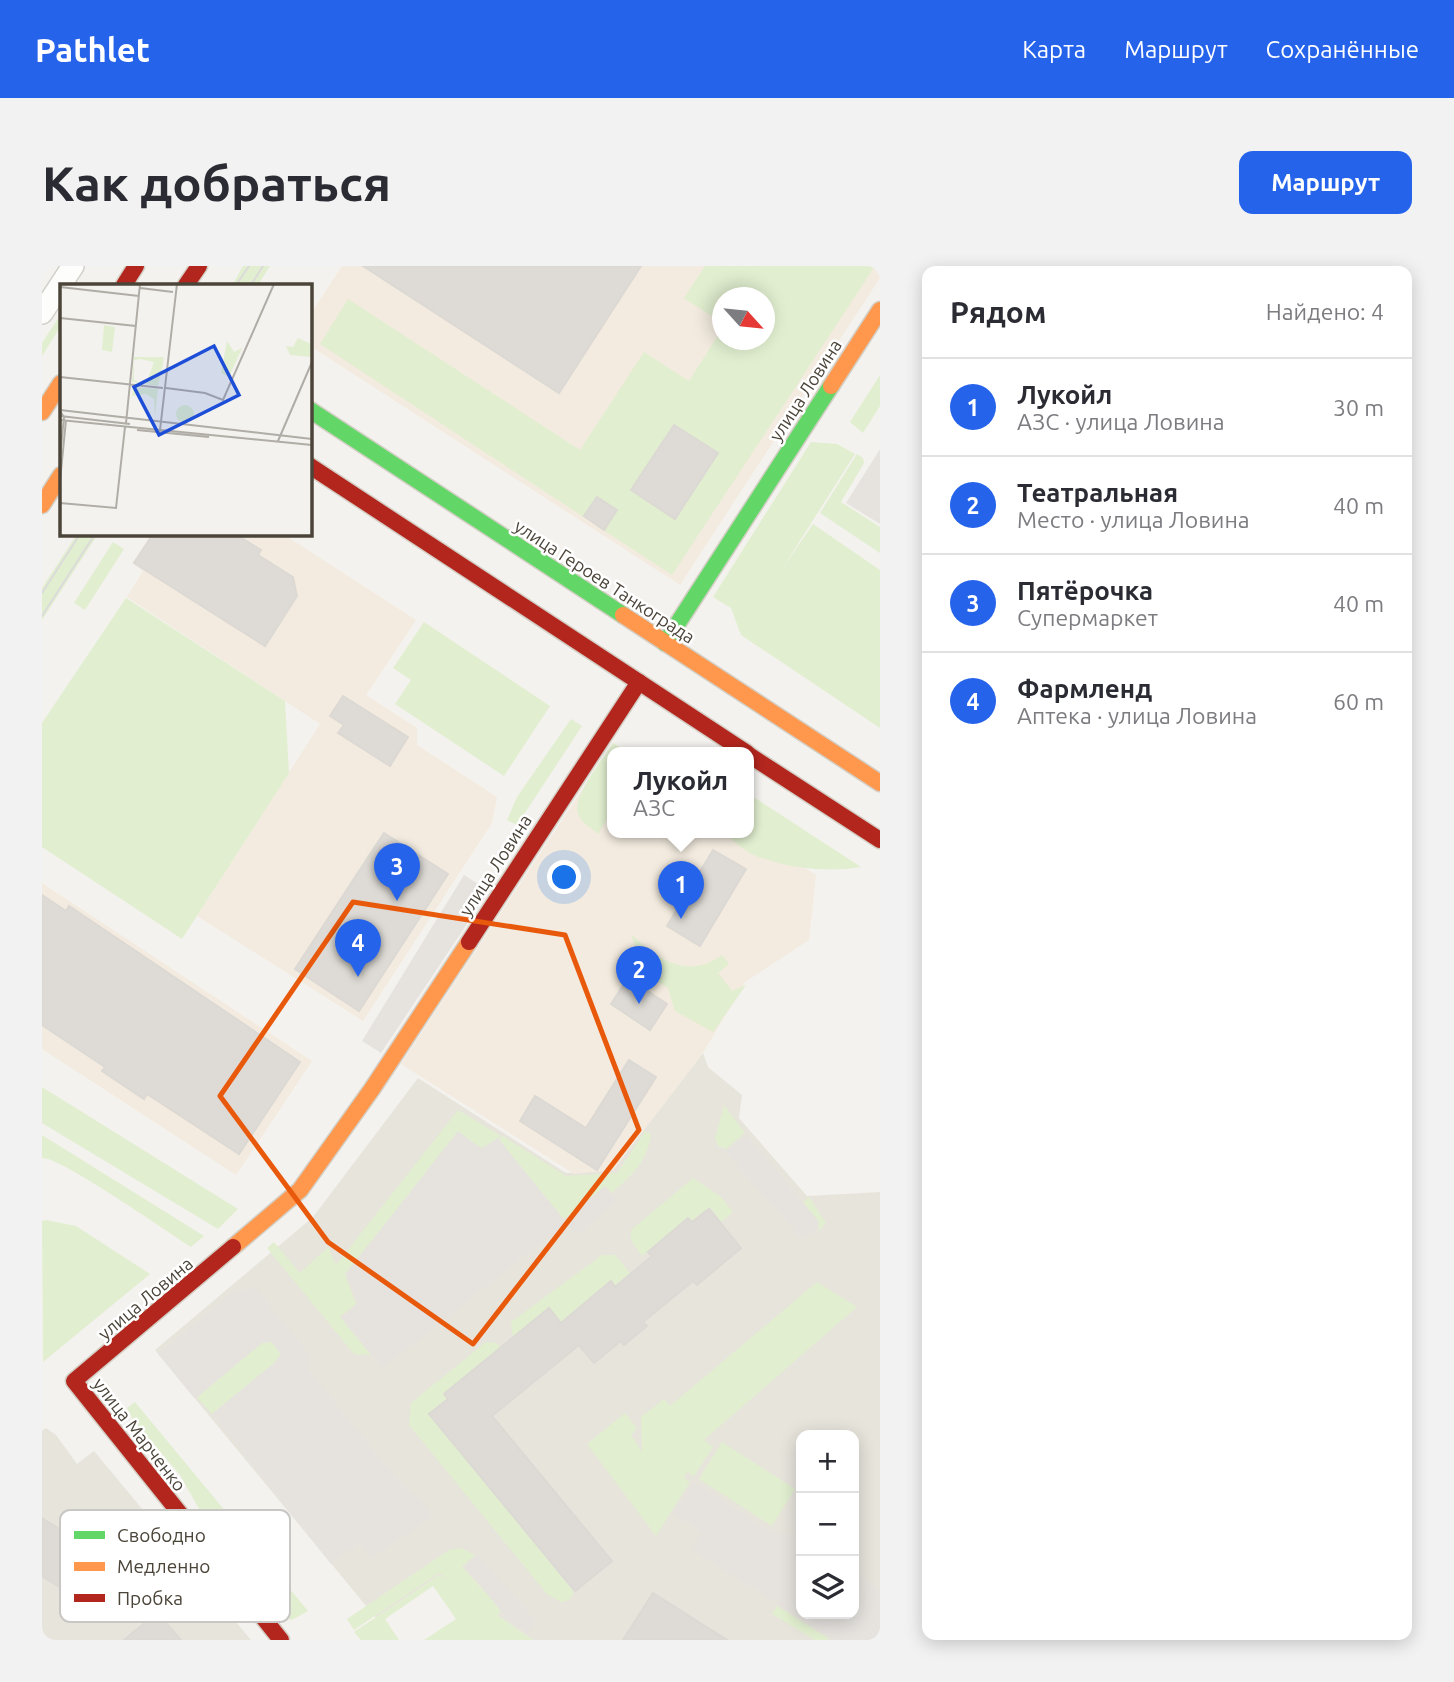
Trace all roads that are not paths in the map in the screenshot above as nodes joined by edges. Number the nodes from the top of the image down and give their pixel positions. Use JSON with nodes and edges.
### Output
{"nodes":[{"id":1,"x":73,"y":266,"type":"edge"},
{"id":2,"x":136,"y":266,"type":"edge"},
{"id":3,"x":199,"y":266,"type":"edge"},
{"id":4,"x":61,"y":284,"type":"edge"},
{"id":5,"x":125,"y":284,"type":"edge"},
{"id":6,"x":188,"y":284,"type":"edge"},
{"id":7,"x":60,"y":286,"type":"edge"},
{"id":8,"x":880,"y":310,"type":"edge"},
{"id":9,"x":42,"y":313,"type":"edge"},
{"id":10,"x":60,"y":385,"type":"edge"},
{"id":11,"x":312,"y":411,"type":"edge"},
{"id":12,"x":42,"y":412,"type":"edge"},
{"id":13,"x":312,"y":467,"type":"edge"},
{"id":14,"x":60,"y":477,"type":"edge"},
{"id":15,"x":42,"y":505,"type":"edge"},
{"id":16,"x":662,"y":648,"type":"junction"},
{"id":17,"x":642,"y":677,"type":"junction"},
{"id":18,"x":738,"y":747,"type":"edge"},
{"id":19,"x":754,"y":758,"type":"edge"},
{"id":20,"x":880,"y":783,"type":"edge"},
{"id":21,"x":880,"y":840,"type":"edge"},
{"id":22,"x":74,"y":1381,"type":"joint"},
{"id":23,"x":177,"y":1510,"type":"edge"},
{"id":24,"x":267,"y":1622,"type":"edge"},
{"id":25,"x":281,"y":1640,"type":"edge"}],
"edges":[{"from":1,"to":4,"type":"street"},
{"from":2,"to":5,"type":"street"},
{"from":3,"to":6,"type":"street"},
{"from":7,"to":9,"type":"street"},
{"from":8,"to":16,"type":"street","name":"улица Ловина"},
{"from":10,"to":12,"type":"street"},
{"from":11,"to":16,"type":"street","name":"улица Героев Танкограда"},
{"from":13,"to":17,"type":"street"},
{"from":14,"to":15,"type":"street"},
{"from":16,"to":20,"type":"street","name":"улица Героев Танкограда"},
{"from":17,"to":18,"type":"street"},
{"from":17,"to":22,"type":"street","name":"улица Ловина"},
{"from":19,"to":21,"type":"street"},
{"from":22,"to":23,"type":"street","name":"улица Марченко"},
{"from":24,"to":25,"type":"street","name":"улица Марченко"}]}
